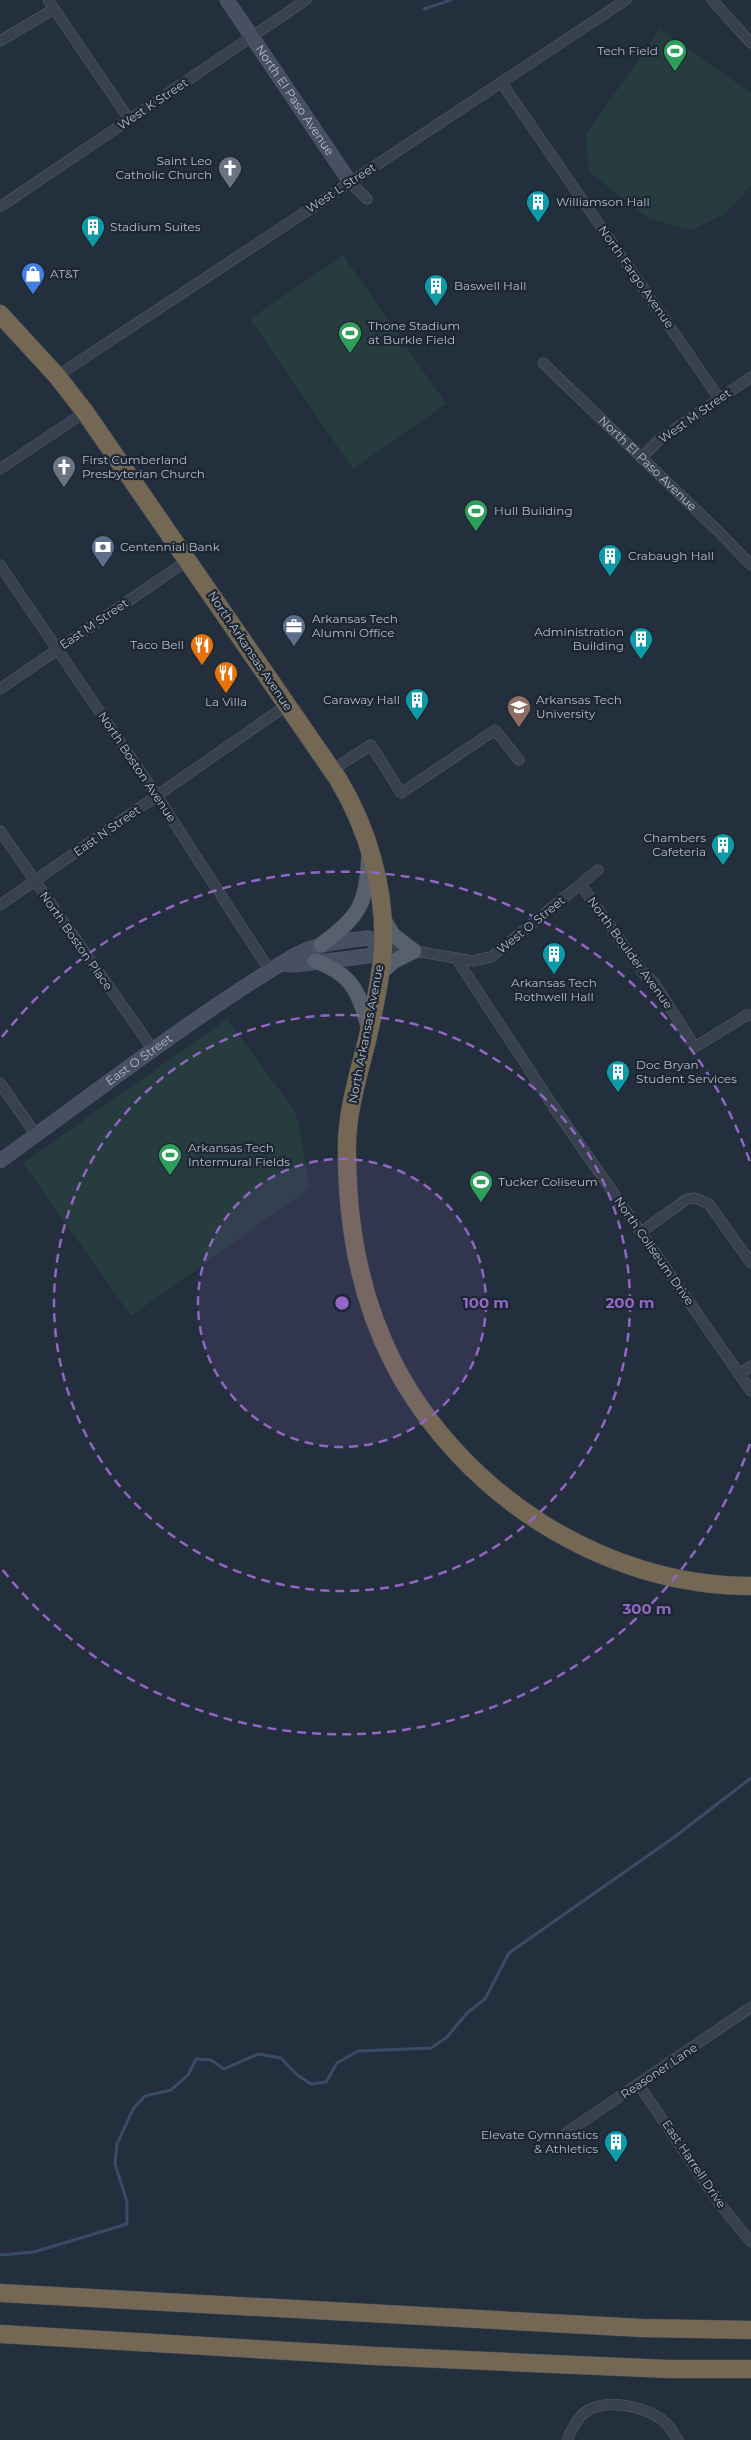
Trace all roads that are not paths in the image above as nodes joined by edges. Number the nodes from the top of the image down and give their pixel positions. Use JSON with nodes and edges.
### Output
{"nodes":[{"id":1,"x":48,"y":0,"type":"edge"},
{"id":2,"x":227,"y":0,"type":"edge"},
{"id":3,"x":306,"y":0,"type":"edge"},
{"id":4,"x":626,"y":0,"type":"edge"},
{"id":5,"x":712,"y":0,"type":"edge"},
{"id":6,"x":54,"y":9,"type":"junction"},
{"id":7,"x":252,"y":37,"type":"junction"},
{"id":8,"x":0,"y":41,"type":"edge"},
{"id":9,"x":751,"y":44,"type":"edge"},
{"id":10,"x":501,"y":82,"type":"junction"},
{"id":11,"x":130,"y":120,"type":"junction"},
{"id":12,"x":350,"y":182,"type":"junction"},
{"id":13,"x":367,"y":199,"type":"dead end"},
{"id":14,"x":0,"y":207,"type":"edge"},
{"id":15,"x":0,"y":314,"type":"edge"},
{"id":16,"x":543,"y":363,"type":"dead end"},
{"id":17,"x":57,"y":376,"type":"junction"},
{"id":18,"x":751,"y":377,"type":"edge"},
{"id":19,"x":719,"y":398,"type":"junction"},
{"id":20,"x":85,"y":412,"type":"junction"},
{"id":21,"x":641,"y":458,"type":"junction"},
{"id":22,"x":0,"y":470,"type":"edge"},
{"id":23,"x":188,"y":560,"type":"junction"},
{"id":24,"x":0,"y":565,"type":"edge"},
{"id":25,"x":751,"y":565,"type":"edge"},
{"id":26,"x":57,"y":649,"type":"junction"},
{"id":27,"x":0,"y":689,"type":"edge"},
{"id":28,"x":287,"y":705,"type":"junction"},
{"id":29,"x":519,"y":760,"type":"dead end"},
{"id":30,"x":332,"y":770,"type":"junction"},
{"id":31,"x":157,"y":796,"type":"junction"},
{"id":32,"x":0,"y":831,"type":"edge"},
{"id":33,"x":369,"y":848,"type":"junction"},
{"id":34,"x":598,"y":870,"type":"dead end"},
{"id":35,"x":34,"y":881,"type":"junction"},
{"id":36,"x":581,"y":885,"type":"junction"},
{"id":37,"x":0,"y":904,"type":"edge"},
{"id":38,"x":381,"y":916,"type":"junction"},
{"id":39,"x":321,"y":945,"type":"junction"},
{"id":40,"x":383,"y":948,"type":"junction"},
{"id":41,"x":414,"y":951,"type":"junction"},
{"id":42,"x":456,"y":958,"type":"junction"},
{"id":43,"x":315,"y":961,"type":"junction"},
{"id":44,"x":284,"y":964,"type":"junction"},
{"id":45,"x":270,"y":971,"type":"junction"},
{"id":46,"x":379,"y":974,"type":"junction"},
{"id":47,"x":751,"y":1016,"type":"edge"},
{"id":48,"x":369,"y":1031,"type":"junction"},
{"id":49,"x":154,"y":1051,"type":"junction"},
{"id":50,"x":0,"y":1082,"type":"edge"},
{"id":51,"x":36,"y":1135,"type":"junction"},
{"id":52,"x":0,"y":1160,"type":"edge"},
{"id":53,"x":642,"y":1232,"type":"junction"},
{"id":54,"x":751,"y":1263,"type":"edge"},
{"id":55,"x":751,"y":1366,"type":"edge"},
{"id":56,"x":740,"y":1374,"type":"junction"},
{"id":57,"x":751,"y":1391,"type":"edge"},
{"id":58,"x":751,"y":1586,"type":"edge"},
{"id":59,"x":751,"y":2007,"type":"edge"},
{"id":60,"x":640,"y":2084,"type":"junction"},
{"id":61,"x":566,"y":2133,"type":"dead end"},
{"id":62,"x":751,"y":2242,"type":"edge"},
{"id":63,"x":0,"y":2293,"type":"edge"},
{"id":64,"x":751,"y":2330,"type":"edge"},
{"id":65,"x":0,"y":2334,"type":"edge"},
{"id":66,"x":751,"y":2369,"type":"edge"},
{"id":67,"x":567,"y":2440,"type":"edge"},
{"id":68,"x":678,"y":2440,"type":"edge"}],
"edges":[{"from":1,"to":6,"type":"street"},
{"from":2,"to":7,"type":"street","name":"North El Paso Avenue"},
{"from":3,"to":7,"type":"street","name":"West K Street"},
{"from":4,"to":10,"type":"street","name":"West L Street"},
{"from":5,"to":9,"type":"street"},
{"from":6,"to":8,"type":"street"},
{"from":6,"to":11,"type":"street"},
{"from":7,"to":11,"type":"street","name":"West K Street"},
{"from":7,"to":12,"type":"street","name":"North El Paso Avenue"},
{"from":10,"to":12,"type":"street","name":"West L Street"},
{"from":10,"to":19,"type":"street","name":"North Fargo Avenue"},
{"from":11,"to":14,"type":"street","name":"West K Street"},
{"from":12,"to":13,"type":"street","name":"North El Paso Avenue"},
{"from":12,"to":17,"type":"street","name":"West L Street"},
{"from":15,"to":17,"type":"highway","name":"North Arkansas Avenue"},
{"from":16,"to":21,"type":"street","name":"North El Paso Avenue"},
{"from":17,"to":20,"type":"highway","name":"North Arkansas Avenue"},
{"from":18,"to":19,"type":"street","name":"West M Street"},
{"from":19,"to":21,"type":"street","name":"West M Street"},
{"from":20,"to":22,"type":"street"},
{"from":20,"to":23,"type":"highway","name":"North Arkansas Avenue"},
{"from":21,"to":25,"type":"street","name":"North El Paso Avenue"},
{"from":23,"to":26,"type":"street","name":"East M Street"},
{"from":23,"to":28,"type":"highway","name":"North Arkansas Avenue"},
{"from":24,"to":26,"type":"street","name":"North Boston Avenue"},
{"from":26,"to":27,"type":"street","name":"East M Street"},
{"from":26,"to":31,"type":"street","name":"North Boston Avenue"},
{"from":28,"to":30,"type":"highway","name":"North Arkansas Avenue"},
{"from":28,"to":31,"type":"street","name":"East N Street"},
{"from":29,"to":30,"type":"street"},
{"from":30,"to":33,"type":"highway","name":"North Arkansas Avenue"},
{"from":31,"to":35,"type":"street","name":"East N Street"},
{"from":31,"to":45,"type":"street","name":"North Boston Avenue"},
{"from":32,"to":35,"type":"street","name":"North Boston Place"},
{"from":33,"to":38,"type":"highway","name":"North Arkansas Avenue"},
{"from":33,"to":39,"type":"main road"},
{"from":34,"to":36,"type":"street","name":"West O Street"},
{"from":35,"to":37,"type":"street","name":"East N Street"},
{"from":35,"to":49,"type":"street","name":"North Boston Place"},
{"from":36,"to":42,"type":"street","name":"West O Street"},
{"from":36,"to":47,"type":"street","name":"North Boulder Avenue"},
{"from":38,"to":40,"type":"highway","name":"North Arkansas Avenue"},
{"from":38,"to":41,"type":"main road"},
{"from":39,"to":40,"type":"street","name":"East O Street"},
{"from":39,"to":44,"type":"street","name":"East O Street"},
{"from":40,"to":41,"type":"street","name":"West O Street"},
{"from":40,"to":43,"type":"street","name":"East O Street"},
{"from":40,"to":46,"type":"highway","name":"North Arkansas Avenue"},
{"from":41,"to":42,"type":"street","name":"West O Street"},
{"from":41,"to":46,"type":"main road"},
{"from":42,"to":53,"type":"street","name":"North Coliseum Drive"},
{"from":43,"to":44,"type":"street","name":"East O Street"},
{"from":43,"to":48,"type":"main road"},
{"from":44,"to":45,"type":"street","name":"East O Street"},
{"from":45,"to":49,"type":"street","name":"East O Street"},
{"from":46,"to":48,"type":"highway","name":"North Arkansas Avenue"},
{"from":48,"to":58,"type":"highway","name":"North Arkansas Avenue"},
{"from":49,"to":51,"type":"street","name":"East O Street"},
{"from":50,"to":51,"type":"street"},
{"from":51,"to":52,"type":"street","name":"East O Street"},
{"from":53,"to":54,"type":"street"},
{"from":53,"to":56,"type":"street","name":"North Coliseum Drive"},
{"from":55,"to":56,"type":"street"},
{"from":56,"to":57,"type":"street","name":"North Coliseum Drive"},
{"from":59,"to":60,"type":"street","name":"Reasoner Lane"},
{"from":60,"to":61,"type":"street","name":"Reasoner Lane"},
{"from":60,"to":62,"type":"street","name":"East Harrell Drive"},
{"from":63,"to":64,"type":"highway"},
{"from":65,"to":66,"type":"highway"},
{"from":67,"to":68,"type":"street"}]}
